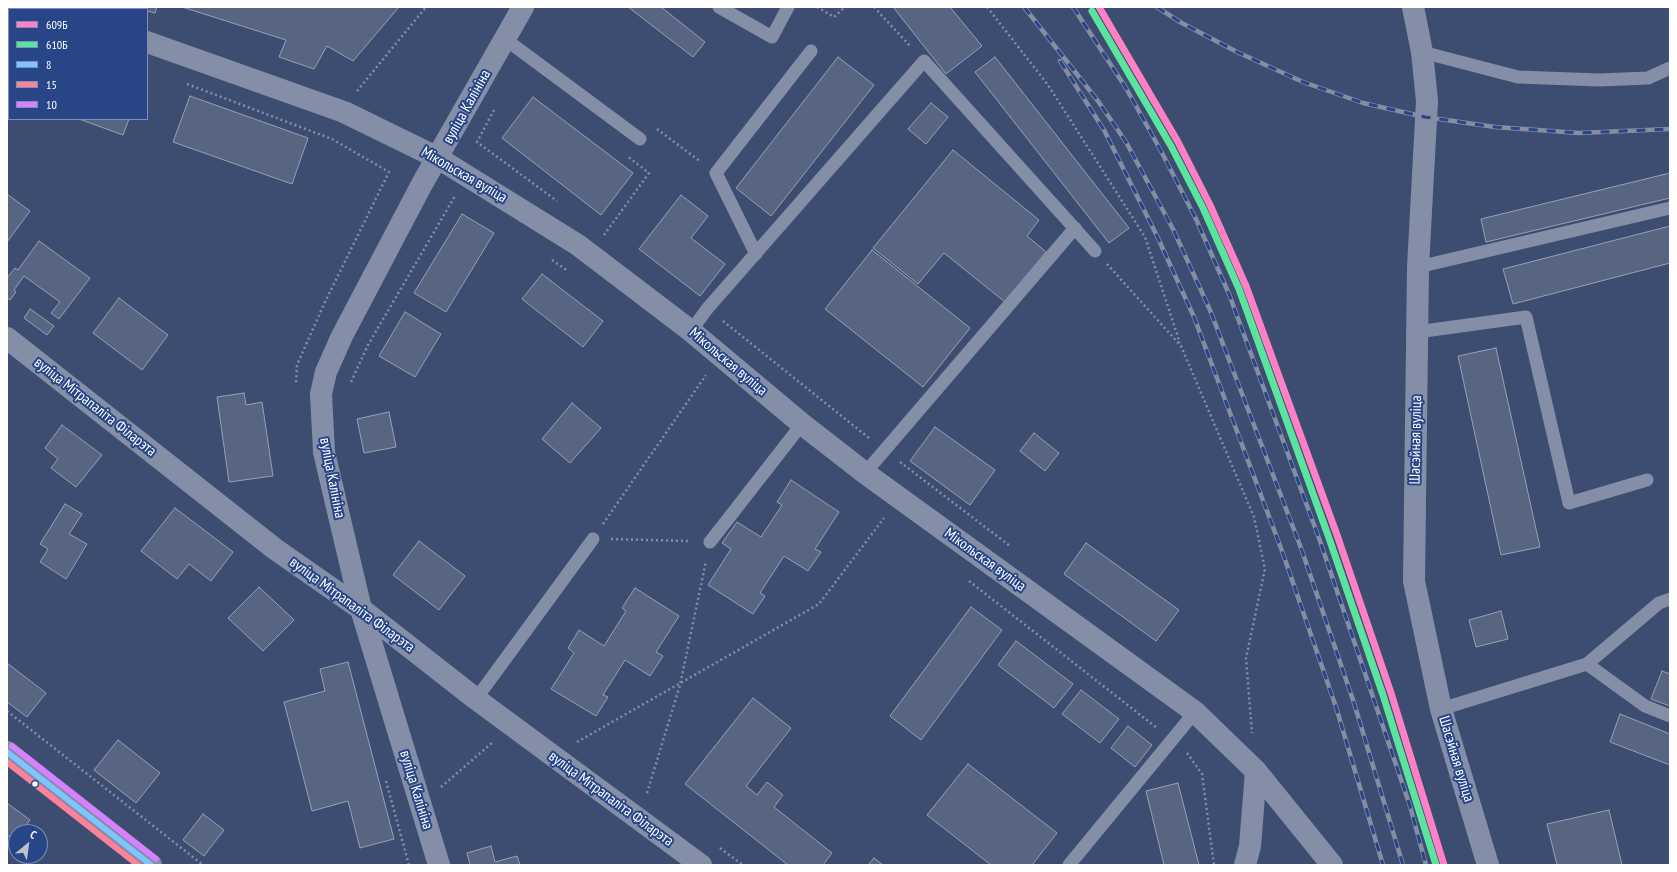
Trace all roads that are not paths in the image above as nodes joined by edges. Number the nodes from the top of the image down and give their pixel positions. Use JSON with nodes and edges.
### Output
{"nodes":[{"id":1,"x":523,"y":7,"type":"edge"},
{"id":2,"x":719,"y":7,"type":"edge"},
{"id":3,"x":788,"y":7,"type":"edge"},
{"id":4,"x":1413,"y":7,"type":"edge"},
{"id":5,"x":505,"y":39,"type":"junction"},
{"id":6,"x":148,"y":42,"type":"edge"},
{"id":7,"x":811,"y":51,"type":"dead end"},
{"id":8,"x":1422,"y":52,"type":"junction"},
{"id":9,"x":1670,"y":68,"type":"edge"},
{"id":10,"x":640,"y":139,"type":"dead end"},
{"id":11,"x":438,"y":158,"type":"junction"},
{"id":12,"x":1670,"y":208,"type":"edge"},
{"id":13,"x":1075,"y":228,"type":"junction"},
{"id":14,"x":1095,"y":251,"type":"road end"},
{"id":15,"x":756,"y":254,"type":"junction"},
{"id":16,"x":1418,"y":267,"type":"junction"},
{"id":17,"x":691,"y":331,"type":"junction"},
{"id":18,"x":1417,"y":332,"type":"junction"},
{"id":19,"x":7,"y":338,"type":"edge"},
{"id":20,"x":802,"y":424,"type":"junction"},
{"id":21,"x":865,"y":473,"type":"junction"},
{"id":22,"x":1647,"y":480,"type":"dead end"},
{"id":23,"x":593,"y":539,"type":"road end"},
{"id":24,"x":710,"y":542,"type":"road end"},
{"id":25,"x":1670,"y":599,"type":"edge"},
{"id":26,"x":361,"y":609,"type":"junction"},
{"id":27,"x":1587,"y":664,"type":"junction"},
{"id":28,"x":476,"y":699,"type":"junction"},
{"id":29,"x":1440,"y":709,"type":"junction"},
{"id":30,"x":1195,"y":712,"type":"junction"},
{"id":31,"x":1670,"y":716,"type":"edge"},
{"id":32,"x":7,"y":752,"type":"edge"},
{"id":33,"x":1256,"y":771,"type":"junction"},
{"id":34,"x":151,"y":865,"type":"edge"},
{"id":35,"x":439,"y":865,"type":"edge"},
{"id":36,"x":701,"y":865,"type":"edge"},
{"id":37,"x":1068,"y":865,"type":"edge"},
{"id":38,"x":1245,"y":865,"type":"edge"},
{"id":39,"x":1332,"y":865,"type":"edge"},
{"id":40,"x":1488,"y":865,"type":"edge"}],
"edges":[{"from":1,"to":5,"type":"street","name":"вуліца Калініна"},
{"from":2,"to":3,"type":"lane"},
{"from":4,"to":8,"type":"street","name":"Шасэйная вуліца"},
{"from":5,"to":10,"type":"lane"},
{"from":5,"to":11,"type":"street","name":"вуліца Калініна"},
{"from":6,"to":11,"type":"street","name":"Мікольская вуліца"},
{"from":7,"to":15,"type":"lane"},
{"from":8,"to":9,"type":"lane"},
{"from":8,"to":16,"type":"street","name":"Шасэйная вуліца"},
{"from":11,"to":17,"type":"street","name":"Мікольская вуліца"},
{"from":11,"to":26,"type":"street","name":"вуліца Калініна"},
{"from":12,"to":16,"type":"lane"},
{"from":13,"to":14,"type":"lane"},
{"from":13,"to":15,"type":"lane"},
{"from":13,"to":21,"type":"lane"},
{"from":15,"to":17,"type":"lane"},
{"from":16,"to":18,"type":"street","name":"Шасэйная вуліца"},
{"from":17,"to":20,"type":"street","name":"Мікольская вуліца"},
{"from":18,"to":22,"type":"lane"},
{"from":18,"to":29,"type":"street","name":"Шасэйная вуліца"},
{"from":19,"to":26,"type":"street","name":"вуліца Мітрапаліта Філарэта"},
{"from":20,"to":21,"type":"street","name":"Мікольская вуліца"},
{"from":20,"to":24,"type":"lane"},
{"from":21,"to":30,"type":"street","name":"Мікольская вуліца"},
{"from":23,"to":28,"type":"lane"},
{"from":25,"to":27,"type":"lane"},
{"from":26,"to":28,"type":"street","name":"вуліца Мітрапаліта Філарэта"},
{"from":26,"to":35,"type":"street","name":"вуліца Калініна"},
{"from":27,"to":29,"type":"lane"},
{"from":27,"to":31,"type":"lane"},
{"from":28,"to":36,"type":"street","name":"вуліца Мітрапаліта Філарэта"},
{"from":29,"to":40,"type":"street","name":"Шасэйная вуліца"},
{"from":30,"to":33,"type":"street","name":"Мікольская вуліца"},
{"from":30,"to":37,"type":"lane"},
{"from":32,"to":34,"type":"main road"},
{"from":33,"to":38,"type":"street"},
{"from":33,"to":39,"type":"street","name":"Мікольская вуліца"}]}
